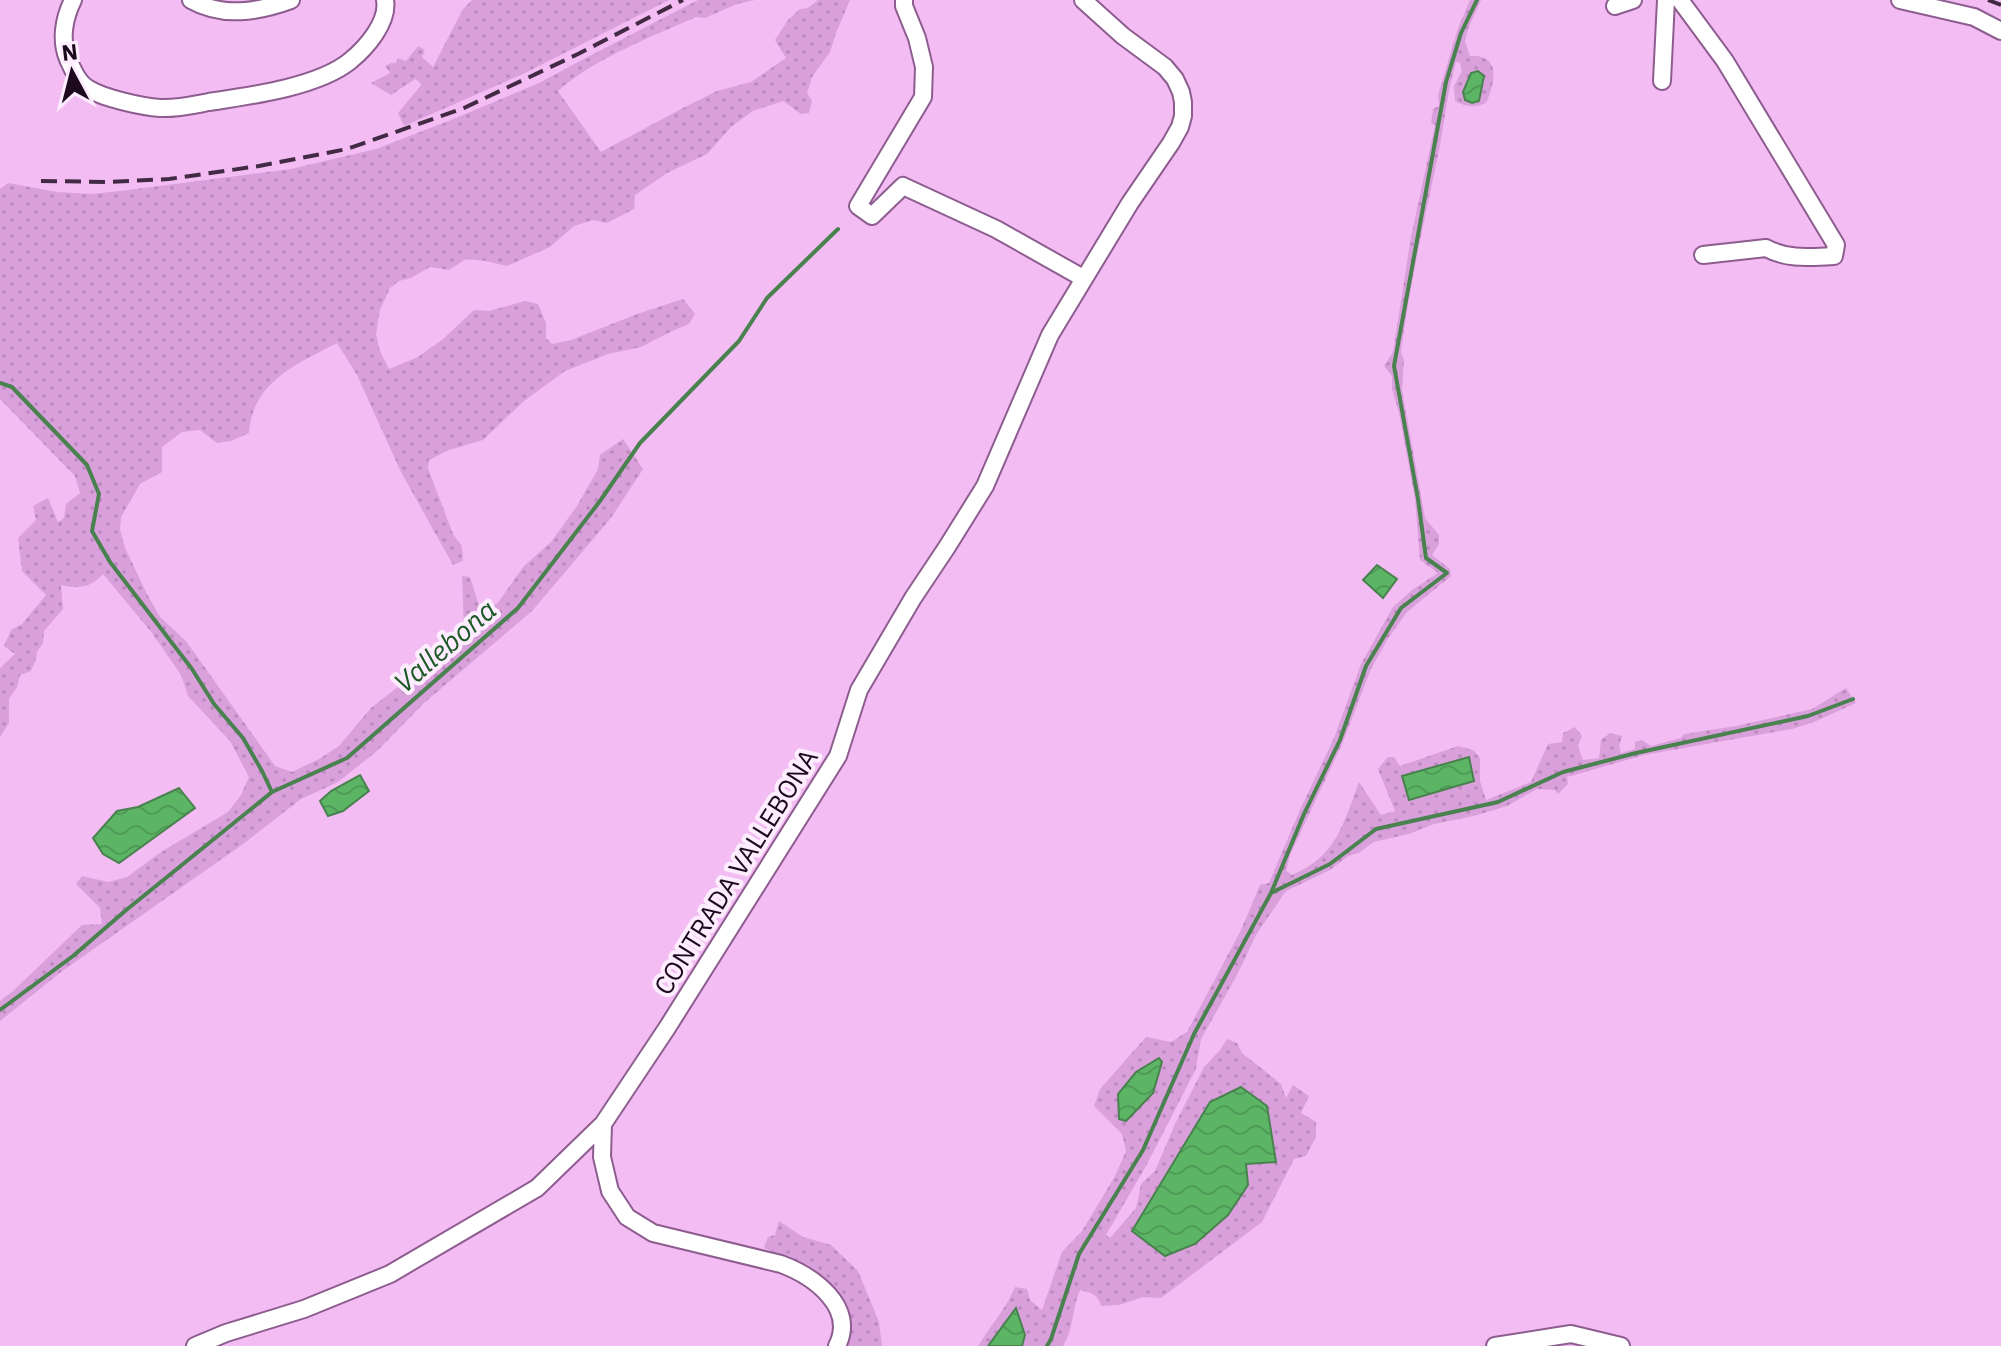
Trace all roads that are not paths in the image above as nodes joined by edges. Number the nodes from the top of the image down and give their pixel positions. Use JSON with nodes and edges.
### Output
{"nodes":[{"id":1,"x":73,"y":0,"type":"edge"},
{"id":2,"x":191,"y":0,"type":"edge"},
{"id":3,"x":291,"y":0,"type":"edge"},
{"id":4,"x":385,"y":0,"type":"edge"},
{"id":5,"x":904,"y":0,"type":"edge"},
{"id":6,"x":1083,"y":0,"type":"edge"},
{"id":7,"x":1633,"y":0,"type":"edge"},
{"id":8,"x":1666,"y":0,"type":"edge"},
{"id":9,"x":1680,"y":0,"type":"edge"},
{"id":10,"x":1900,"y":0,"type":"edge"},
{"id":11,"x":1615,"y":6,"type":"dead end"},
{"id":12,"x":2001,"y":31,"type":"edge"},
{"id":13,"x":1662,"y":81,"type":"dead end"},
{"id":14,"x":1703,"y":255,"type":"dead end"},
{"id":15,"x":1083,"y":278,"type":"junction"},
{"id":16,"x":603,"y":1124,"type":"junction"},
{"id":17,"x":195,"y":1346,"type":"edge"},
{"id":18,"x":837,"y":1346,"type":"edge"},
{"id":19,"x":1495,"y":1346,"type":"edge"},
{"id":20,"x":1621,"y":1346,"type":"edge"}],
"edges":[{"from":1,"to":4,"type":"street"},
{"from":2,"to":3,"type":"street"},
{"from":5,"to":15,"type":"street"},
{"from":6,"to":15,"type":"street","name":"CONTRADA VALLEBONA"},
{"from":7,"to":11,"type":"street"},
{"from":8,"to":13,"type":"street"},
{"from":9,"to":14,"type":"street"},
{"from":10,"to":12,"type":"street"},
{"from":15,"to":16,"type":"street","name":"CONTRADA VALLEBONA"},
{"from":16,"to":17,"type":"street","name":"CONTRADA VALLEBONA"},
{"from":16,"to":18,"type":"street"},
{"from":19,"to":20,"type":"street"}]}
